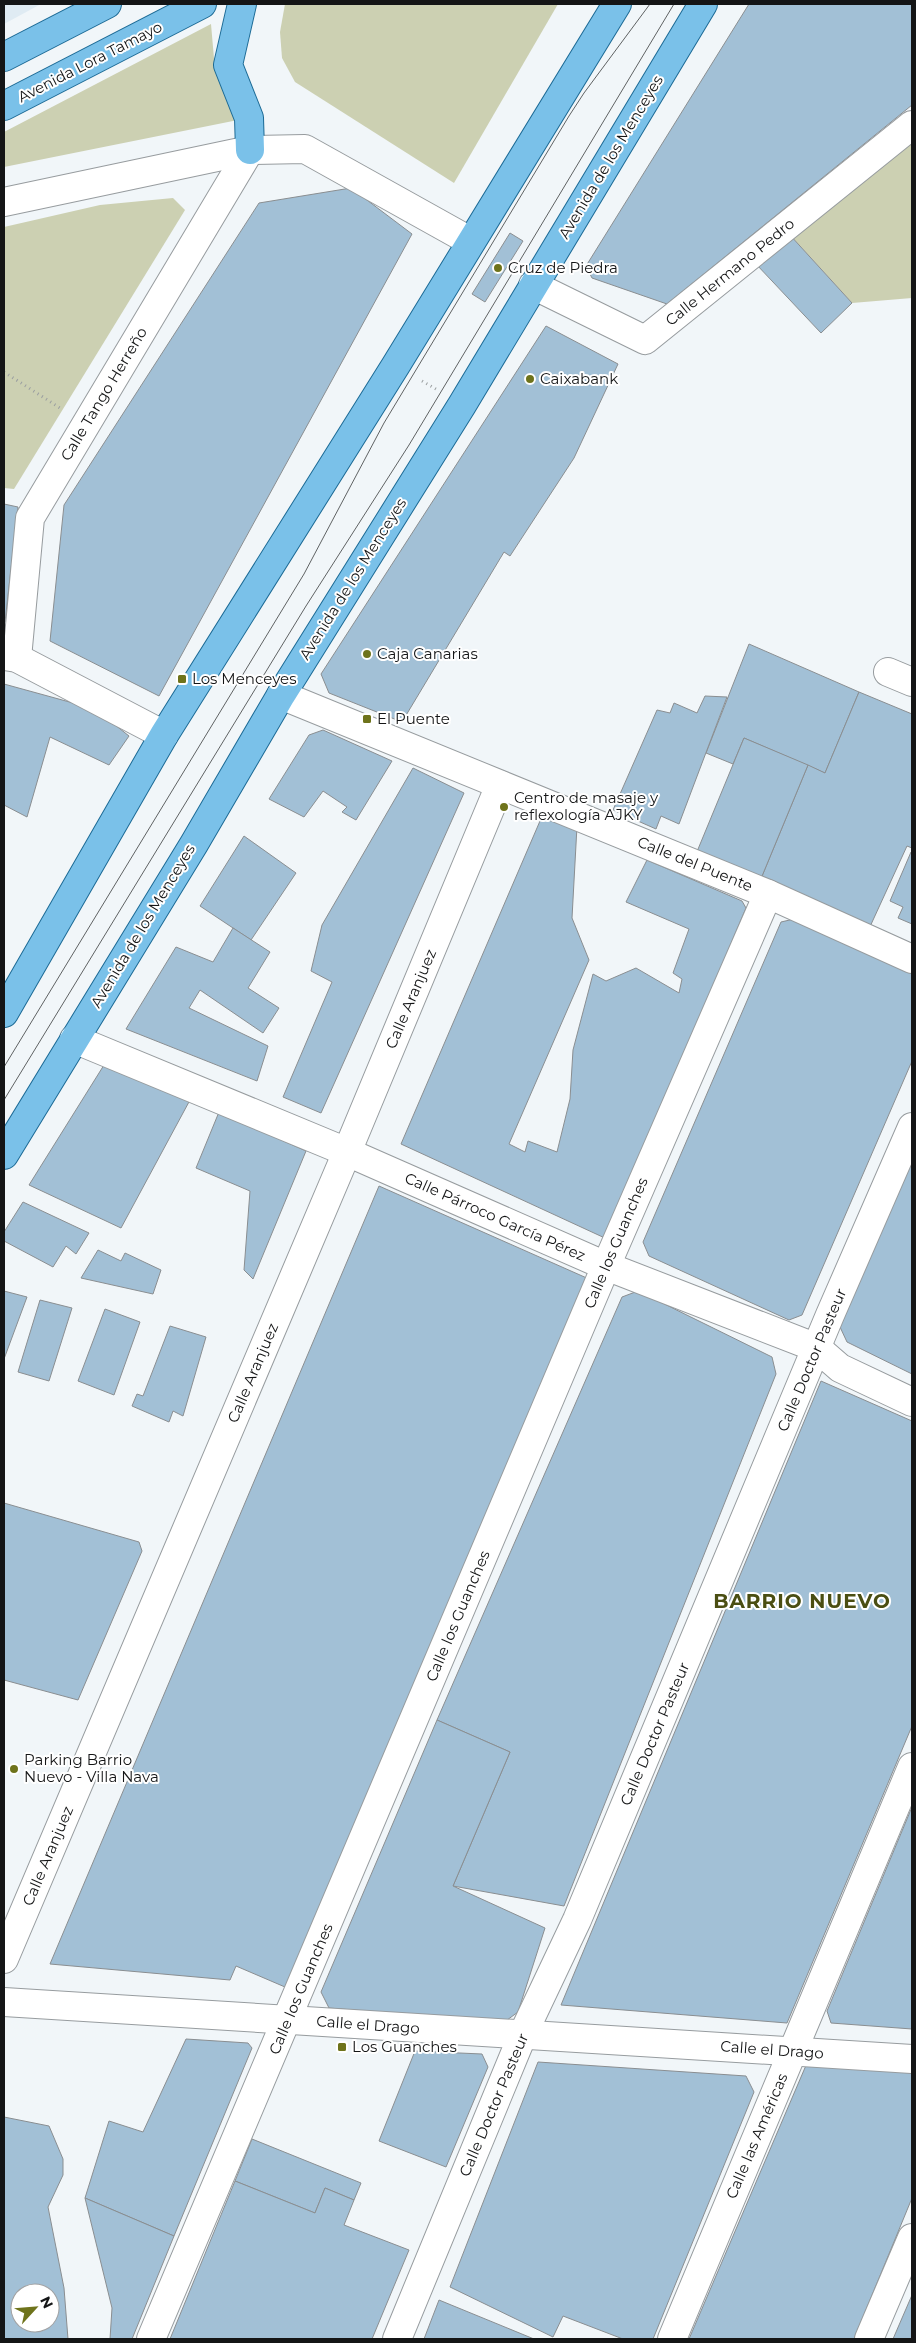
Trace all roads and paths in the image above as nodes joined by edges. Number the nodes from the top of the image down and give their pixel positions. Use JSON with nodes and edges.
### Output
{"nodes":[{"id":1,"x":107,"y":4,"type":"edge"},
{"id":2,"x":202,"y":4,"type":"edge"},
{"id":3,"x":242,"y":4,"type":"edge"},
{"id":4,"x":703,"y":4,"type":"edge"},
{"id":5,"x":614,"y":6,"type":"edge"},
{"id":6,"x":4,"y":57,"type":"edge"},
{"id":7,"x":4,"y":106,"type":"edge"},
{"id":8,"x":912,"y":125,"type":"edge"},
{"id":9,"x":250,"y":150,"type":"junction"},
{"id":10,"x":4,"y":202,"type":"edge"},
{"id":11,"x":470,"y":242,"type":"junction"},
{"id":12,"x":533,"y":285,"type":"junction"},
{"id":13,"x":4,"y":372,"type":"edge"},
{"id":14,"x":420,"y":380,"type":"dead end"},
{"id":15,"x":440,"y":392,"type":"dead end"},
{"id":16,"x":64,"y":411,"type":"dead end"},
{"id":17,"x":11,"y":657,"type":"edge"},
{"id":18,"x":888,"y":672,"type":"dead end"},
{"id":19,"x":912,"y":682,"type":"edge"},
{"id":20,"x":281,"y":695,"type":"junction"},
{"id":21,"x":164,"y":735,"type":"junction"},
{"id":22,"x":500,"y":785,"type":"junction"},
{"id":23,"x":768,"y":894,"type":"junction"},
{"id":24,"x":912,"y":959,"type":"edge"},
{"id":25,"x":4,"y":1013,"type":"edge"},
{"id":26,"x":74,"y":1040,"type":"junction"},
{"id":27,"x":912,"y":1127,"type":"edge"},
{"id":28,"x":347,"y":1152,"type":"junction"},
{"id":29,"x":4,"y":1155,"type":"edge"},
{"id":30,"x":606,"y":1266,"type":"junction"},
{"id":31,"x":817,"y":1348,"type":"junction"},
{"id":32,"x":912,"y":1402,"type":"edge"},
{"id":33,"x":912,"y":1767,"type":"edge"},
{"id":34,"x":4,"y":1959,"type":"edge"},
{"id":35,"x":4,"y":2002,"type":"edge"},
{"id":36,"x":288,"y":2020,"type":"junction"},
{"id":37,"x":523,"y":2034,"type":"junction"},
{"id":38,"x":793,"y":2052,"type":"junction"},
{"id":39,"x":912,"y":2059,"type":"edge"},
{"id":40,"x":912,"y":2238,"type":"edge"},
{"id":41,"x":151,"y":2339,"type":"edge"},
{"id":42,"x":397,"y":2339,"type":"edge"},
{"id":43,"x":672,"y":2339,"type":"edge"},
{"id":44,"x":870,"y":2339,"type":"edge"}],
"edges":[{"from":1,"to":6,"type":"main road"},
{"from":2,"to":7,"type":"main road","name":"Avenida Lora Tamayo"},
{"from":3,"to":9,"type":"main road"},
{"from":4,"to":12,"type":"main road","name":"Avenida de los Menceyes"},
{"from":5,"to":11,"type":"main road"},
{"from":8,"to":12,"type":"street","name":"Calle Hermano Pedro"},
{"from":9,"to":10,"type":"street"},
{"from":9,"to":11,"type":"street"},
{"from":9,"to":17,"type":"street","name":"Calle Tango Herreño"},
{"from":11,"to":21,"type":"main road"},
{"from":12,"to":20,"type":"main road","name":"Avenida de los Menceyes"},
{"from":13,"to":16,"type":"path"},
{"from":14,"to":15,"type":"path"},
{"from":17,"to":21,"type":"street"},
{"from":18,"to":19,"type":"street"},
{"from":20,"to":22,"type":"street","name":"Calle del Puente"},
{"from":20,"to":26,"type":"main road","name":"Avenida de los Menceyes"},
{"from":21,"to":25,"type":"main road"},
{"from":22,"to":23,"type":"street","name":"Calle del Puente"},
{"from":22,"to":28,"type":"street","name":"Calle Aranjuez"},
{"from":23,"to":24,"type":"street","name":"Calle del Puente"},
{"from":23,"to":30,"type":"street","name":"Calle los Guanches"},
{"from":26,"to":28,"type":"street","name":"Calle Párroco García Pérez"},
{"from":26,"to":29,"type":"main road","name":"Avenida de los Menceyes"},
{"from":27,"to":31,"type":"street","name":"Calle Doctor Pasteur"},
{"from":28,"to":30,"type":"street","name":"Calle Párroco García Pérez"},
{"from":28,"to":34,"type":"street","name":"Calle Aranjuez"},
{"from":30,"to":31,"type":"street","name":"Calle Párroco García Pérez"},
{"from":30,"to":36,"type":"street","name":"Calle los Guanches"},
{"from":31,"to":32,"type":"street","name":"Calle Párroco García Pérez"},
{"from":31,"to":37,"type":"street","name":"Calle Doctor Pasteur"},
{"from":33,"to":38,"type":"street","name":"Calle las Américas"},
{"from":35,"to":36,"type":"street","name":"Calle el Drago"},
{"from":36,"to":37,"type":"street","name":"Calle el Drago"},
{"from":36,"to":41,"type":"street","name":"Calle los Guanches"},
{"from":37,"to":38,"type":"street","name":"Calle el Drago"},
{"from":37,"to":42,"type":"street","name":"Calle Doctor Pasteur"},
{"from":38,"to":39,"type":"street","name":"Calle el Drago"},
{"from":38,"to":43,"type":"street","name":"Calle las Américas"},
{"from":40,"to":44,"type":"street"}]}
